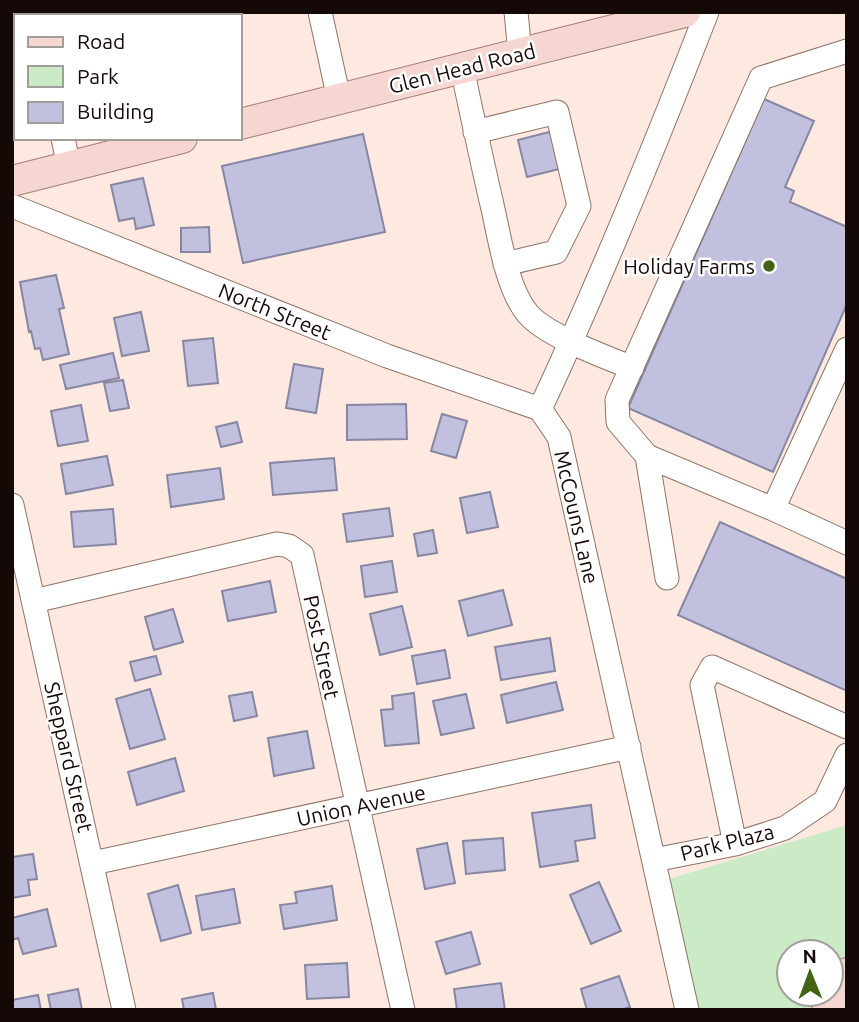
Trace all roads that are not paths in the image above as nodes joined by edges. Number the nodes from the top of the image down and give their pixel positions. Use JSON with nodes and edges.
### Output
{"nodes":[{"id":1,"x":320,"y":12,"type":"edge"},
{"id":2,"x":516,"y":12,"type":"edge"},
{"id":3,"x":685,"y":12,"type":"edge"},
{"id":4,"x":707,"y":12,"type":"edge"},
{"id":5,"x":621,"y":20,"type":"edge"},
{"id":6,"x":847,"y":51,"type":"edge"},
{"id":7,"x":520,"y":53,"type":"junction"},
{"id":8,"x":462,"y":68,"type":"junction"},
{"id":9,"x":339,"y":99,"type":"junction"},
{"id":10,"x":242,"y":123,"type":"edge"},
{"id":11,"x":475,"y":132,"type":"junction"},
{"id":12,"x":166,"y":140,"type":"edge"},
{"id":13,"x":127,"y":145,"type":"edge"},
{"id":14,"x":66,"y":153,"type":"edge"},
{"id":15,"x":12,"y":181,"type":"edge"},
{"id":16,"x":12,"y":206,"type":"edge"},
{"id":17,"x":505,"y":264,"type":"junction"},
{"id":18,"x":572,"y":342,"type":"junction"},
{"id":19,"x":847,"y":349,"type":"edge"},
{"id":20,"x":632,"y":368,"type":"junction"},
{"id":21,"x":540,"y":410,"type":"junction"},
{"id":22,"x":647,"y":456,"type":"junction"},
{"id":23,"x":12,"y":505,"type":"edge"},
{"id":24,"x":773,"y":509,"type":"junction"},
{"id":25,"x":847,"y":543,"type":"edge"},
{"id":26,"x":667,"y":578,"type":"dead end"},
{"id":27,"x":34,"y":601,"type":"junction"},
{"id":28,"x":847,"y":727,"type":"edge"},
{"id":29,"x":629,"y":747,"type":"junction"},
{"id":30,"x":847,"y":755,"type":"edge"},
{"id":31,"x":357,"y":805,"type":"junction"},
{"id":32,"x":735,"y":844,"type":"junction"},
{"id":33,"x":654,"y":860,"type":"junction"},
{"id":34,"x":93,"y":863,"type":"junction"},
{"id":35,"x":847,"y":974,"type":"edge"},
{"id":36,"x":124,"y":1010,"type":"edge"},
{"id":37,"x":403,"y":1010,"type":"edge"},
{"id":38,"x":687,"y":1010,"type":"edge"},
{"id":39,"x":827,"y":1010,"type":"edge"}],
"edges":[{"from":1,"to":9,"type":"street"},
{"from":2,"to":7,"type":"street"},
{"from":3,"to":5,"type":"main road","name":"Glen Head Road"},
{"from":4,"to":18,"type":"street"},
{"from":5,"to":7,"type":"main road","name":"Glen Head Road"},
{"from":6,"to":20,"type":"street"},
{"from":7,"to":8,"type":"main road","name":"Glen Head Road"},
{"from":8,"to":9,"type":"main road","name":"Glen Head Road"},
{"from":8,"to":11,"type":"street"},
{"from":9,"to":10,"type":"main road","name":"Glen Head Road"},
{"from":11,"to":17,"type":"street"},
{"from":11,"to":17,"type":"street"},
{"from":12,"to":13,"type":"main road"},
{"from":13,"to":14,"type":"main road"},
{"from":14,"to":15,"type":"main road"},
{"from":16,"to":21,"type":"street","name":"North Street"},
{"from":17,"to":18,"type":"street"},
{"from":18,"to":20,"type":"street"},
{"from":18,"to":21,"type":"street"},
{"from":19,"to":24,"type":"street"},
{"from":20,"to":22,"type":"street"},
{"from":21,"to":29,"type":"street","name":"McCouns Lane"},
{"from":22,"to":24,"type":"street"},
{"from":22,"to":26,"type":"street"},
{"from":23,"to":27,"type":"street","name":"Sheppard Street"},
{"from":24,"to":25,"type":"street"},
{"from":27,"to":31,"type":"street","name":"Post Street"},
{"from":27,"to":34,"type":"street","name":"Sheppard Street"},
{"from":28,"to":32,"type":"street"},
{"from":29,"to":31,"type":"street","name":"Union Avenue"},
{"from":29,"to":33,"type":"street","name":"McCouns Lane"},
{"from":30,"to":32,"type":"street","name":"Park Plaza"},
{"from":31,"to":34,"type":"street","name":"Union Avenue"},
{"from":31,"to":37,"type":"street","name":"Post Street"},
{"from":32,"to":33,"type":"street","name":"Park Plaza"},
{"from":33,"to":38,"type":"street","name":"McCouns Lane"},
{"from":34,"to":36,"type":"street","name":"Sheppard Street"},
{"from":35,"to":39,"type":"main road"}]}
